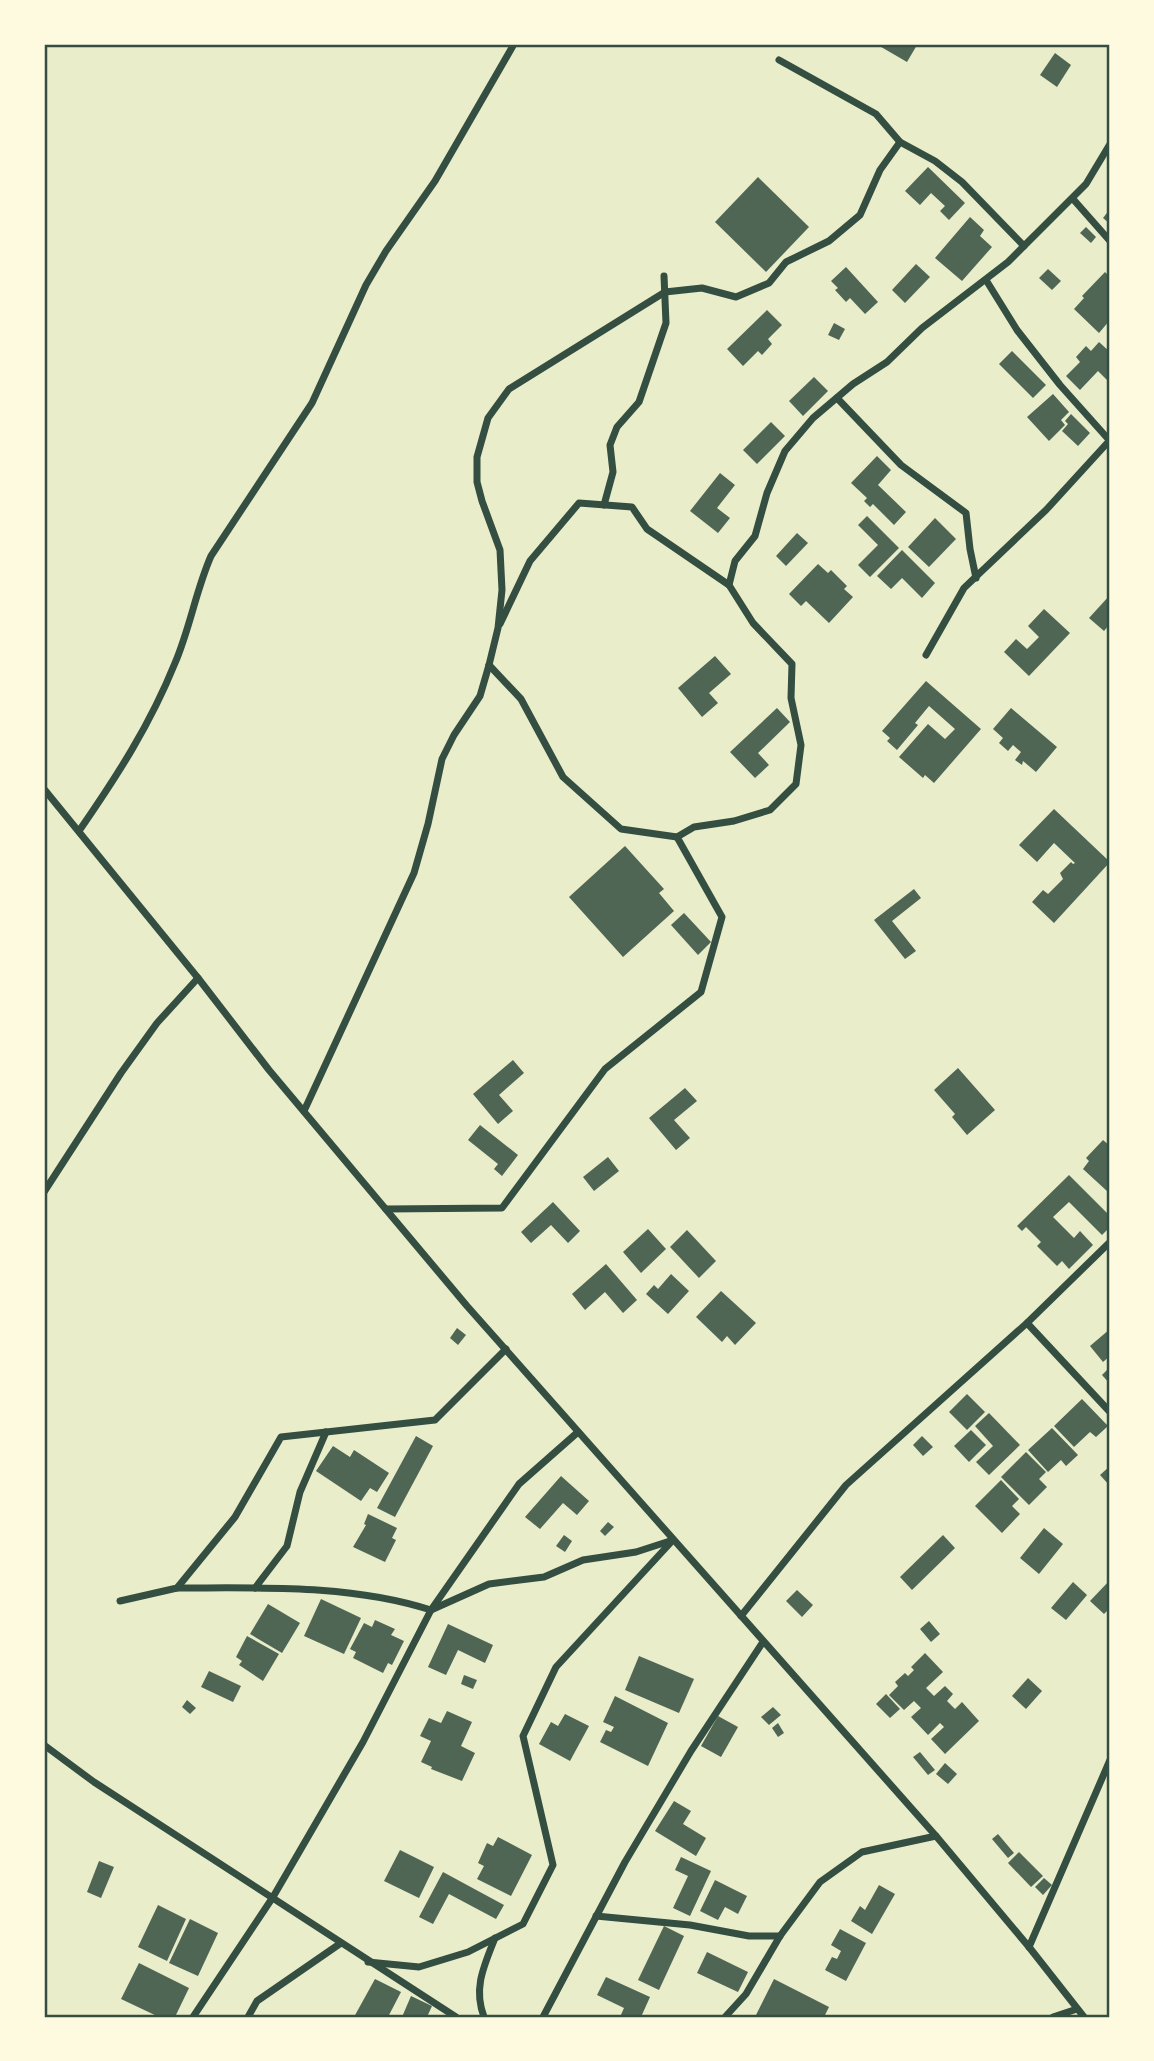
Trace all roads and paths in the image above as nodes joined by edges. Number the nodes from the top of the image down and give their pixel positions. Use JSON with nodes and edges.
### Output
{"nodes":[{"id":1,"x":514,"y":44,"type":"edge"},
{"id":2,"x":779,"y":60,"type":"dead end"},
{"id":3,"x":900,"y":142,"type":"junction"},
{"id":4,"x":1110,"y":144,"type":"edge"},
{"id":5,"x":1073,"y":199,"type":"junction"},
{"id":6,"x":1110,"y":241,"type":"edge"},
{"id":7,"x":1024,"y":246,"type":"junction"},
{"id":8,"x":664,"y":276,"type":"dead end"},
{"id":9,"x":986,"y":280,"type":"junction"},
{"id":10,"x":665,"y":292,"type":"junction"},
{"id":11,"x":837,"y":398,"type":"junction"},
{"id":12,"x":1110,"y":441,"type":"edge"},
{"id":13,"x":604,"y":505,"type":"junction"},
{"id":14,"x":976,"y":578,"type":"junction"},
{"id":15,"x":729,"y":585,"type":"junction"},
{"id":16,"x":498,"y":628,"type":"junction"},
{"id":17,"x":926,"y":654,"type":"dead end"},
{"id":18,"x":489,"y":666,"type":"junction"},
{"id":19,"x":44,"y":789,"type":"edge"},
{"id":20,"x":79,"y":831,"type":"junction"},
{"id":21,"x":677,"y":837,"type":"junction"},
{"id":22,"x":198,"y":978,"type":"junction"},
{"id":23,"x":304,"y":1111,"type":"junction"},
{"id":24,"x":44,"y":1192,"type":"edge"},
{"id":25,"x":386,"y":1209,"type":"junction"},
{"id":26,"x":1110,"y":1242,"type":"edge"},
{"id":27,"x":1027,"y":1323,"type":"junction"},
{"id":28,"x":506,"y":1349,"type":"junction"},
{"id":29,"x":1110,"y":1412,"type":"edge"},
{"id":30,"x":326,"y":1432,"type":"junction"},
{"id":31,"x":578,"y":1432,"type":"junction"},
{"id":32,"x":674,"y":1540,"type":"junction"},
{"id":33,"x":177,"y":1588,"type":"junction"},
{"id":34,"x":255,"y":1588,"type":"junction"},
{"id":35,"x":120,"y":1601,"type":"dead end"},
{"id":36,"x":431,"y":1610,"type":"junction"},
{"id":37,"x":741,"y":1616,"type":"junction"},
{"id":38,"x":763,"y":1642,"type":"junction"},
{"id":39,"x":44,"y":1745,"type":"edge"},
{"id":40,"x":1110,"y":1760,"type":"edge"},
{"id":41,"x":936,"y":1836,"type":"junction"},
{"id":42,"x":273,"y":1897,"type":"junction"},
{"id":43,"x":596,"y":1916,"type":"junction"},
{"id":44,"x":780,"y":1936,"type":"junction"},
{"id":45,"x":495,"y":1938,"type":"junction"},
{"id":46,"x":341,"y":1943,"type":"junction"},
{"id":47,"x":1029,"y":1947,"type":"junction"},
{"id":48,"x":368,"y":1962,"type":"junction"},
{"id":49,"x":1077,"y":2008,"type":"junction"},
{"id":50,"x":193,"y":2017,"type":"edge"},
{"id":51,"x":248,"y":2017,"type":"edge"},
{"id":52,"x":456,"y":2017,"type":"edge"},
{"id":53,"x":484,"y":2017,"type":"edge"},
{"id":54,"x":542,"y":2017,"type":"edge"},
{"id":55,"x":725,"y":2017,"type":"edge"},
{"id":56,"x":1053,"y":2017,"type":"edge"},
{"id":57,"x":1084,"y":2017,"type":"edge"}],
"edges":[{"from":1,"to":20,"type":"street"},
{"from":2,"to":3,"type":"street"},
{"from":3,"to":7,"type":"street"},
{"from":3,"to":10,"type":"street"},
{"from":4,"to":5,"type":"street"},
{"from":5,"to":6,"type":"street"},
{"from":5,"to":7,"type":"street"},
{"from":7,"to":9,"type":"street"},
{"from":8,"to":10,"type":"street"},
{"from":9,"to":11,"type":"street"},
{"from":9,"to":12,"type":"street"},
{"from":10,"to":13,"type":"street"},
{"from":10,"to":16,"type":"street"},
{"from":11,"to":14,"type":"street"},
{"from":11,"to":15,"type":"street"},
{"from":12,"to":14,"type":"street"},
{"from":13,"to":15,"type":"street"},
{"from":13,"to":16,"type":"street"},
{"from":14,"to":17,"type":"street"},
{"from":15,"to":21,"type":"street"},
{"from":16,"to":18,"type":"street"},
{"from":18,"to":21,"type":"street"},
{"from":18,"to":23,"type":"street"},
{"from":19,"to":20,"type":"street"},
{"from":20,"to":22,"type":"street"},
{"from":21,"to":25,"type":"street"},
{"from":22,"to":23,"type":"street"},
{"from":22,"to":24,"type":"street"},
{"from":23,"to":25,"type":"street"},
{"from":25,"to":28,"type":"street"},
{"from":26,"to":27,"type":"street"},
{"from":27,"to":29,"type":"street"},
{"from":27,"to":37,"type":"street"},
{"from":28,"to":30,"type":"street"},
{"from":28,"to":31,"type":"street"},
{"from":30,"to":33,"type":"street"},
{"from":30,"to":34,"type":"street"},
{"from":31,"to":32,"type":"street"},
{"from":31,"to":36,"type":"street"},
{"from":32,"to":36,"type":"street"},
{"from":32,"to":37,"type":"street"},
{"from":32,"to":45,"type":"street"},
{"from":33,"to":34,"type":"street"},
{"from":33,"to":35,"type":"street"},
{"from":34,"to":36,"type":"street"},
{"from":36,"to":42,"type":"street"},
{"from":37,"to":38,"type":"street"},
{"from":38,"to":41,"type":"street"},
{"from":38,"to":43,"type":"street"},
{"from":39,"to":42,"type":"street"},
{"from":40,"to":47,"type":"street"},
{"from":41,"to":44,"type":"street"},
{"from":41,"to":47,"type":"street"},
{"from":42,"to":46,"type":"street"},
{"from":42,"to":50,"type":"street"},
{"from":43,"to":44,"type":"street"},
{"from":43,"to":54,"type":"street"},
{"from":44,"to":55,"type":"street"},
{"from":45,"to":48,"type":"street"},
{"from":45,"to":53,"type":"street"},
{"from":46,"to":48,"type":"street"},
{"from":46,"to":51,"type":"street"},
{"from":47,"to":49,"type":"street"},
{"from":48,"to":52,"type":"street"},
{"from":49,"to":56,"type":"street"},
{"from":49,"to":57,"type":"street"}]}
